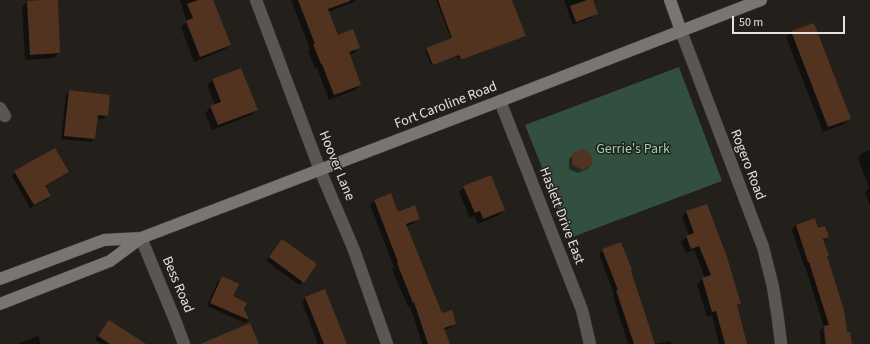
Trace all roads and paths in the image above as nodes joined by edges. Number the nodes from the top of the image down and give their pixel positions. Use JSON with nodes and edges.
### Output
{"nodes":[{"id":1,"x":256,"y":0,"type":"edge"},
{"id":2,"x":670,"y":0,"type":"edge"},
{"id":3,"x":761,"y":0,"type":"edge"},
{"id":4,"x":681,"y":31,"type":"junction"},
{"id":5,"x":500,"y":101,"type":"junction"},
{"id":6,"x":320,"y":170,"type":"junction"},
{"id":7,"x":140,"y":238,"type":"junction"},
{"id":8,"x":0,"y":279,"type":"edge"},
{"id":9,"x":0,"y":304,"type":"edge"},
{"id":10,"x":184,"y":344,"type":"edge"},
{"id":11,"x":387,"y":344,"type":"edge"},
{"id":12,"x":590,"y":344,"type":"edge"},
{"id":13,"x":781,"y":344,"type":"edge"}],
"edges":[{"from":1,"to":6,"type":"street","name":"Hoover Lane"},
{"from":2,"to":4,"type":"street","name":"Rogero Road"},
{"from":3,"to":4,"type":"street","name":"Fort Caroline Road"},
{"from":4,"to":5,"type":"street","name":"Fort Caroline Road"},
{"from":4,"to":13,"type":"street","name":"Rogero Road"},
{"from":5,"to":6,"type":"street","name":"Fort Caroline Road"},
{"from":5,"to":12,"type":"street","name":"Haslett Drive East"},
{"from":6,"to":7,"type":"street","name":"Fort Caroline Road"},
{"from":6,"to":11,"type":"street","name":"Hoover Lane"},
{"from":7,"to":8,"type":"street","name":"Fort Caroline Road"},
{"from":7,"to":9,"type":"street","name":"Fort Caroline Road"},
{"from":7,"to":10,"type":"street","name":"Bess Road"}]}
